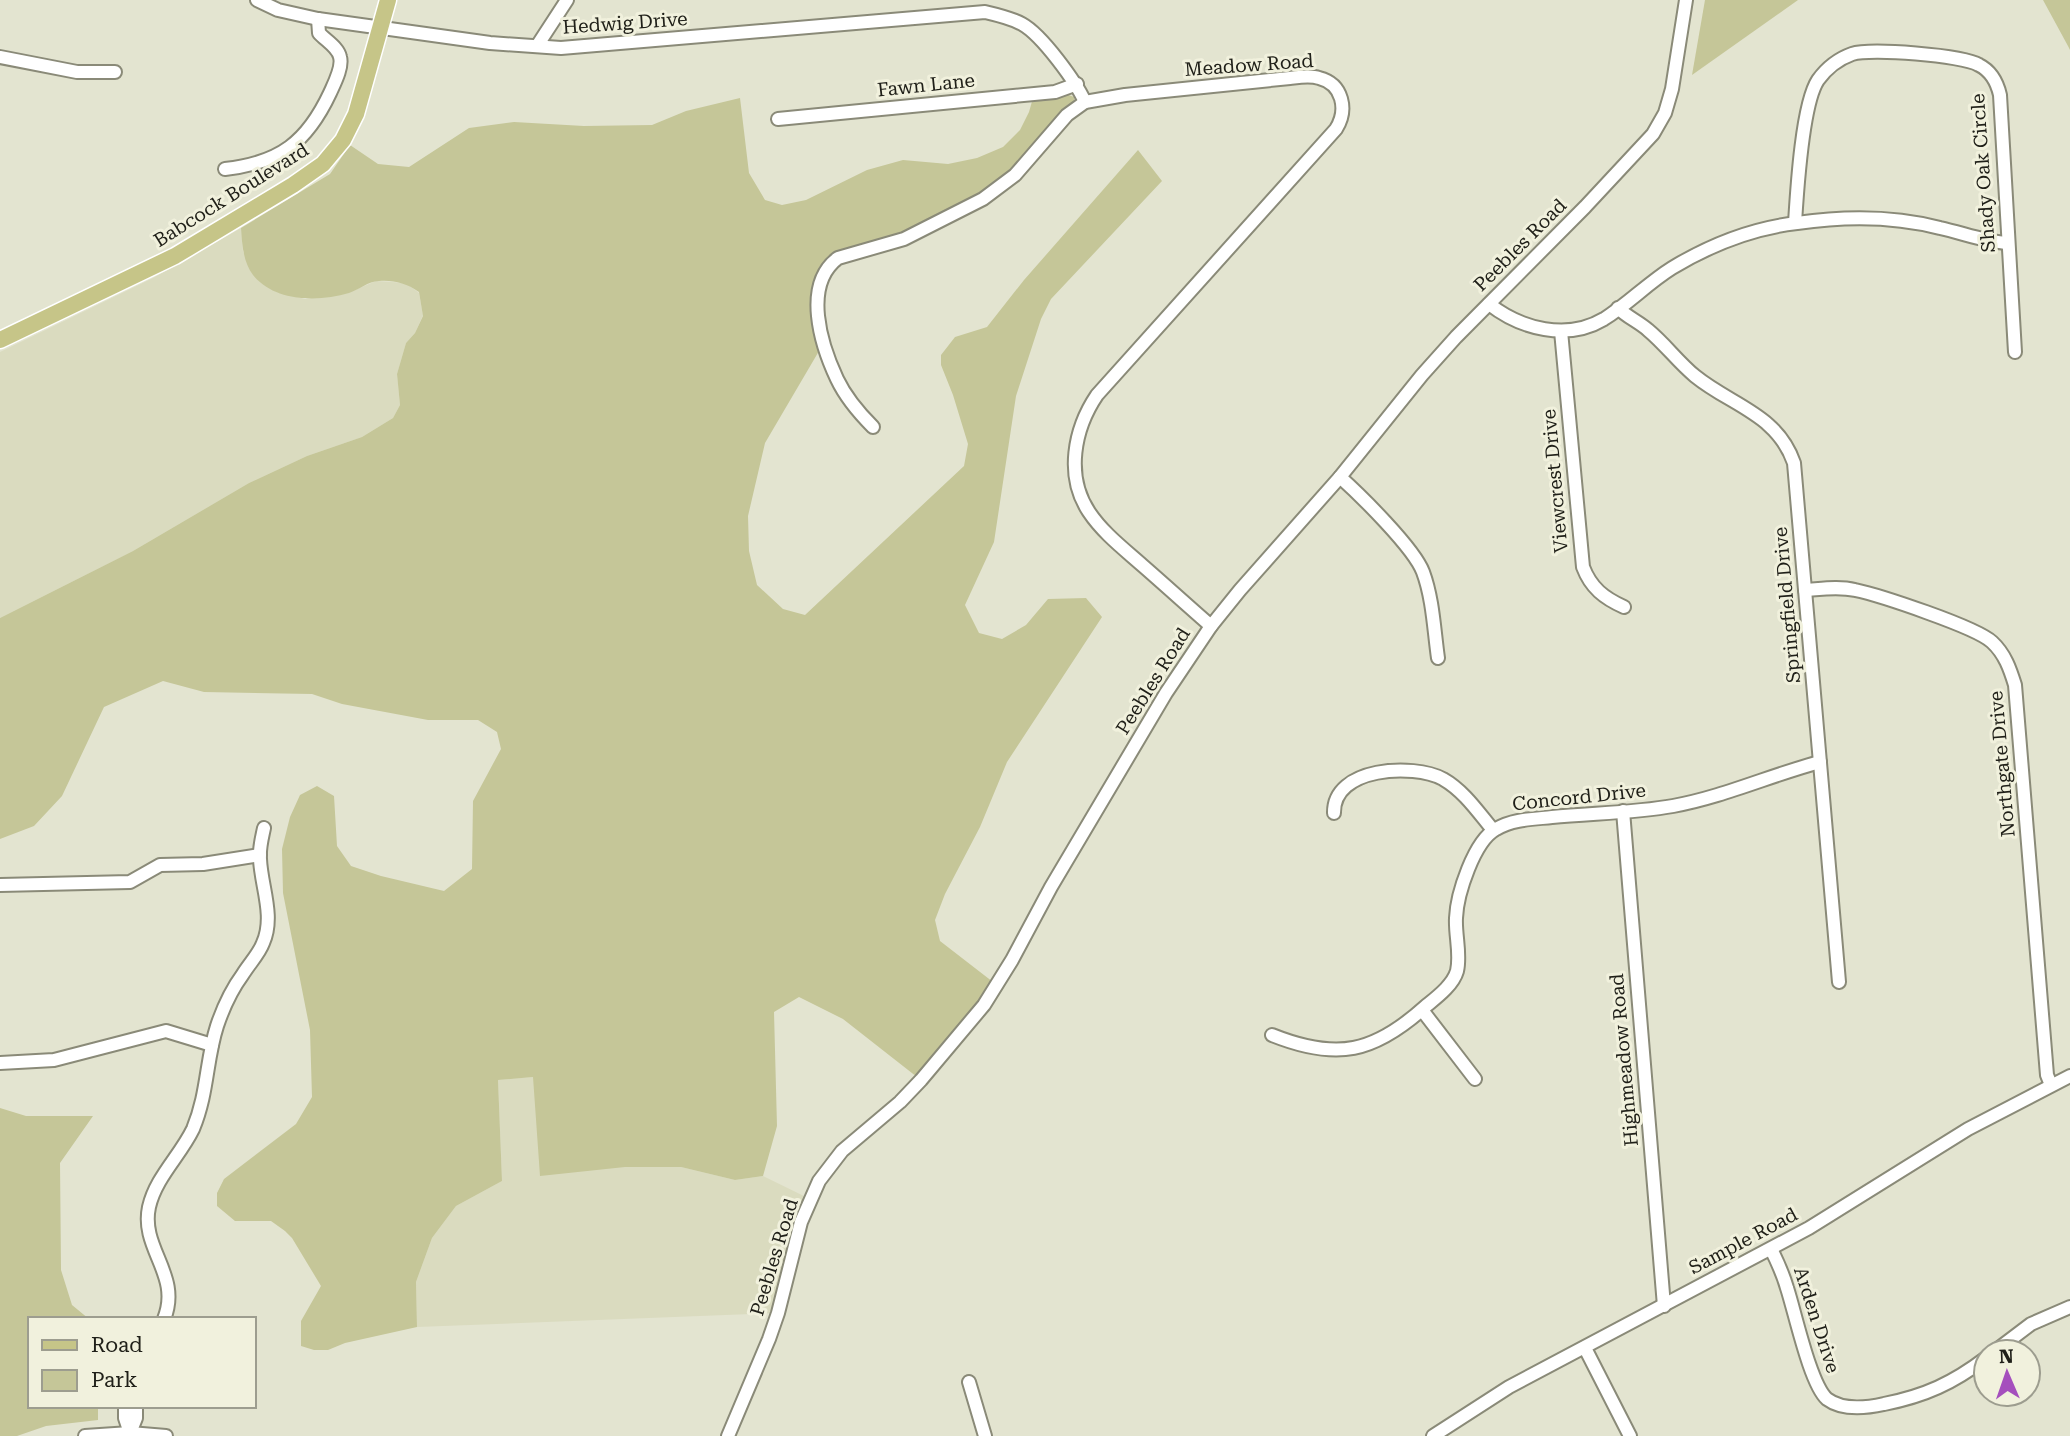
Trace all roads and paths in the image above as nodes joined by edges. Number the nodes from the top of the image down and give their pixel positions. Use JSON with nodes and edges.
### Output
{"nodes":[{"id":1,"x":257,"y":0,"type":"edge"},
{"id":2,"x":388,"y":0,"type":"edge"},
{"id":3,"x":567,"y":0,"type":"edge"},
{"id":4,"x":1685,"y":0,"type":"edge"},
{"id":5,"x":318,"y":19,"type":"junction"},
{"id":6,"x":381,"y":26,"type":"junction"},
{"id":7,"x":537,"y":46,"type":"junction"},
{"id":8,"x":0,"y":57,"type":"edge"},
{"id":9,"x":115,"y":72,"type":"dead end"},
{"id":10,"x":1077,"y":84,"type":"junction"},
{"id":11,"x":1086,"y":102,"type":"junction"},
{"id":12,"x":778,"y":119,"type":"dead end"},
{"id":13,"x":225,"y":169,"type":"dead end"},
{"id":14,"x":1795,"y":223,"type":"junction"},
{"id":15,"x":2008,"y":243,"type":"junction"},
{"id":16,"x":1489,"y":304,"type":"junction"},
{"id":17,"x":1618,"y":308,"type":"junction"},
{"id":18,"x":1561,"y":331,"type":"junction"},
{"id":19,"x":0,"y":340,"type":"edge"},
{"id":20,"x":2015,"y":352,"type":"dead end"},
{"id":21,"x":873,"y":427,"type":"dead end"},
{"id":22,"x":1340,"y":477,"type":"junction"},
{"id":23,"x":1805,"y":590,"type":"junction"},
{"id":24,"x":1624,"y":607,"type":"dead end"},
{"id":25,"x":1211,"y":626,"type":"junction"},
{"id":26,"x":1438,"y":658,"type":"dead end"},
{"id":27,"x":1821,"y":762,"type":"junction"},
{"id":28,"x":1622,"y":811,"type":"junction"},
{"id":29,"x":1335,"y":813,"type":"dead end"},
{"id":30,"x":264,"y":828,"type":"dead end"},
{"id":31,"x":1493,"y":830,"type":"junction"},
{"id":32,"x":260,"y":855,"type":"junction"},
{"id":33,"x":0,"y":885,"type":"edge"},
{"id":34,"x":1839,"y":982,"type":"dead end"},
{"id":35,"x":1422,"y":1010,"type":"junction"},
{"id":36,"x":1272,"y":1035,"type":"dead end"},
{"id":37,"x":212,"y":1045,"type":"junction"},
{"id":38,"x":0,"y":1063,"type":"edge"},
{"id":39,"x":2070,"y":1076,"type":"edge"},
{"id":40,"x":1475,"y":1079,"type":"dead end"},
{"id":41,"x":2051,"y":1085,"type":"junction"},
{"id":42,"x":1771,"y":1249,"type":"junction"},
{"id":43,"x":1664,"y":1306,"type":"junction"},
{"id":44,"x":2070,"y":1307,"type":"edge"},
{"id":45,"x":164,"y":1317,"type":"edge"},
{"id":46,"x":2012,"y":1338,"type":"edge"},
{"id":47,"x":1585,"y":1348,"type":"junction"},
{"id":48,"x":1972,"y":1367,"type":"edge"},
{"id":49,"x":969,"y":1382,"type":"dead end"},
{"id":50,"x":125,"y":1408,"type":"edge"},
{"id":51,"x":136,"y":1408,"type":"edge"},
{"id":52,"x":130,"y":1433,"type":"junction"},
{"id":53,"x":85,"y":1436,"type":"edge"},
{"id":54,"x":166,"y":1436,"type":"edge"},
{"id":55,"x":727,"y":1436,"type":"edge"},
{"id":56,"x":985,"y":1436,"type":"edge"},
{"id":57,"x":1433,"y":1436,"type":"edge"},
{"id":58,"x":1630,"y":1436,"type":"edge"}],
"edges":[{"from":1,"to":5,"type":"street","name":"Hedwig Drive"},
{"from":2,"to":6,"type":"main road","name":"Babcock Boulevard"},
{"from":3,"to":7,"type":"street"},
{"from":4,"to":16,"type":"street","name":"Peebles Road"},
{"from":5,"to":6,"type":"street","name":"Hedwig Drive"},
{"from":5,"to":13,"type":"street"},
{"from":6,"to":7,"type":"street","name":"Hedwig Drive"},
{"from":6,"to":19,"type":"main road","name":"Babcock Boulevard"},
{"from":7,"to":10,"type":"street","name":"Hedwig Drive"},
{"from":8,"to":9,"type":"street"},
{"from":10,"to":11,"type":"street","name":"Hedwig Drive"},
{"from":10,"to":12,"type":"street","name":"Fawn Lane"},
{"from":11,"to":21,"type":"street","name":"Meadow Road"},
{"from":11,"to":25,"type":"street","name":"Meadow Road"},
{"from":14,"to":15,"type":"street"},
{"from":14,"to":15,"type":"street","name":"Shady Oak Circle"},
{"from":14,"to":17,"type":"street"},
{"from":15,"to":20,"type":"street","name":"Shady Oak Circle"},
{"from":16,"to":18,"type":"street"},
{"from":16,"to":22,"type":"street","name":"Peebles Road"},
{"from":17,"to":18,"type":"street"},
{"from":17,"to":23,"type":"street","name":"Springfield Drive"},
{"from":18,"to":24,"type":"street","name":"Viewcrest Drive"},
{"from":22,"to":25,"type":"street","name":"Peebles Road"},
{"from":22,"to":26,"type":"street"},
{"from":23,"to":27,"type":"street","name":"Springfield Drive"},
{"from":23,"to":41,"type":"street","name":"Northgate Drive"},
{"from":25,"to":55,"type":"street","name":"Peebles Road"},
{"from":27,"to":28,"type":"street","name":"Concord Drive"},
{"from":27,"to":34,"type":"street","name":"Springfield Drive"},
{"from":28,"to":31,"type":"street","name":"Concord Drive"},
{"from":28,"to":43,"type":"street","name":"Highmeadow Road"},
{"from":29,"to":31,"type":"street"},
{"from":30,"to":32,"type":"street"},
{"from":31,"to":35,"type":"street","name":"Concord Drive"},
{"from":32,"to":33,"type":"street"},
{"from":32,"to":37,"type":"street"},
{"from":35,"to":36,"type":"street","name":"Concord Drive"},
{"from":35,"to":40,"type":"street"},
{"from":37,"to":38,"type":"street"},
{"from":37,"to":45,"type":"street"},
{"from":39,"to":41,"type":"street","name":"Sample Road"},
{"from":41,"to":42,"type":"street","name":"Sample Road"},
{"from":42,"to":43,"type":"street","name":"Sample Road"},
{"from":42,"to":48,"type":"street","name":"Arden Drive"},
{"from":43,"to":47,"type":"street","name":"Sample Road"},
{"from":44,"to":46,"type":"street"},
{"from":47,"to":57,"type":"street","name":"Sample Road"},
{"from":47,"to":58,"type":"street"},
{"from":49,"to":56,"type":"street"},
{"from":50,"to":52,"type":"street"},
{"from":51,"to":52,"type":"street"},
{"from":52,"to":53,"type":"street"},
{"from":52,"to":54,"type":"street"}]}
